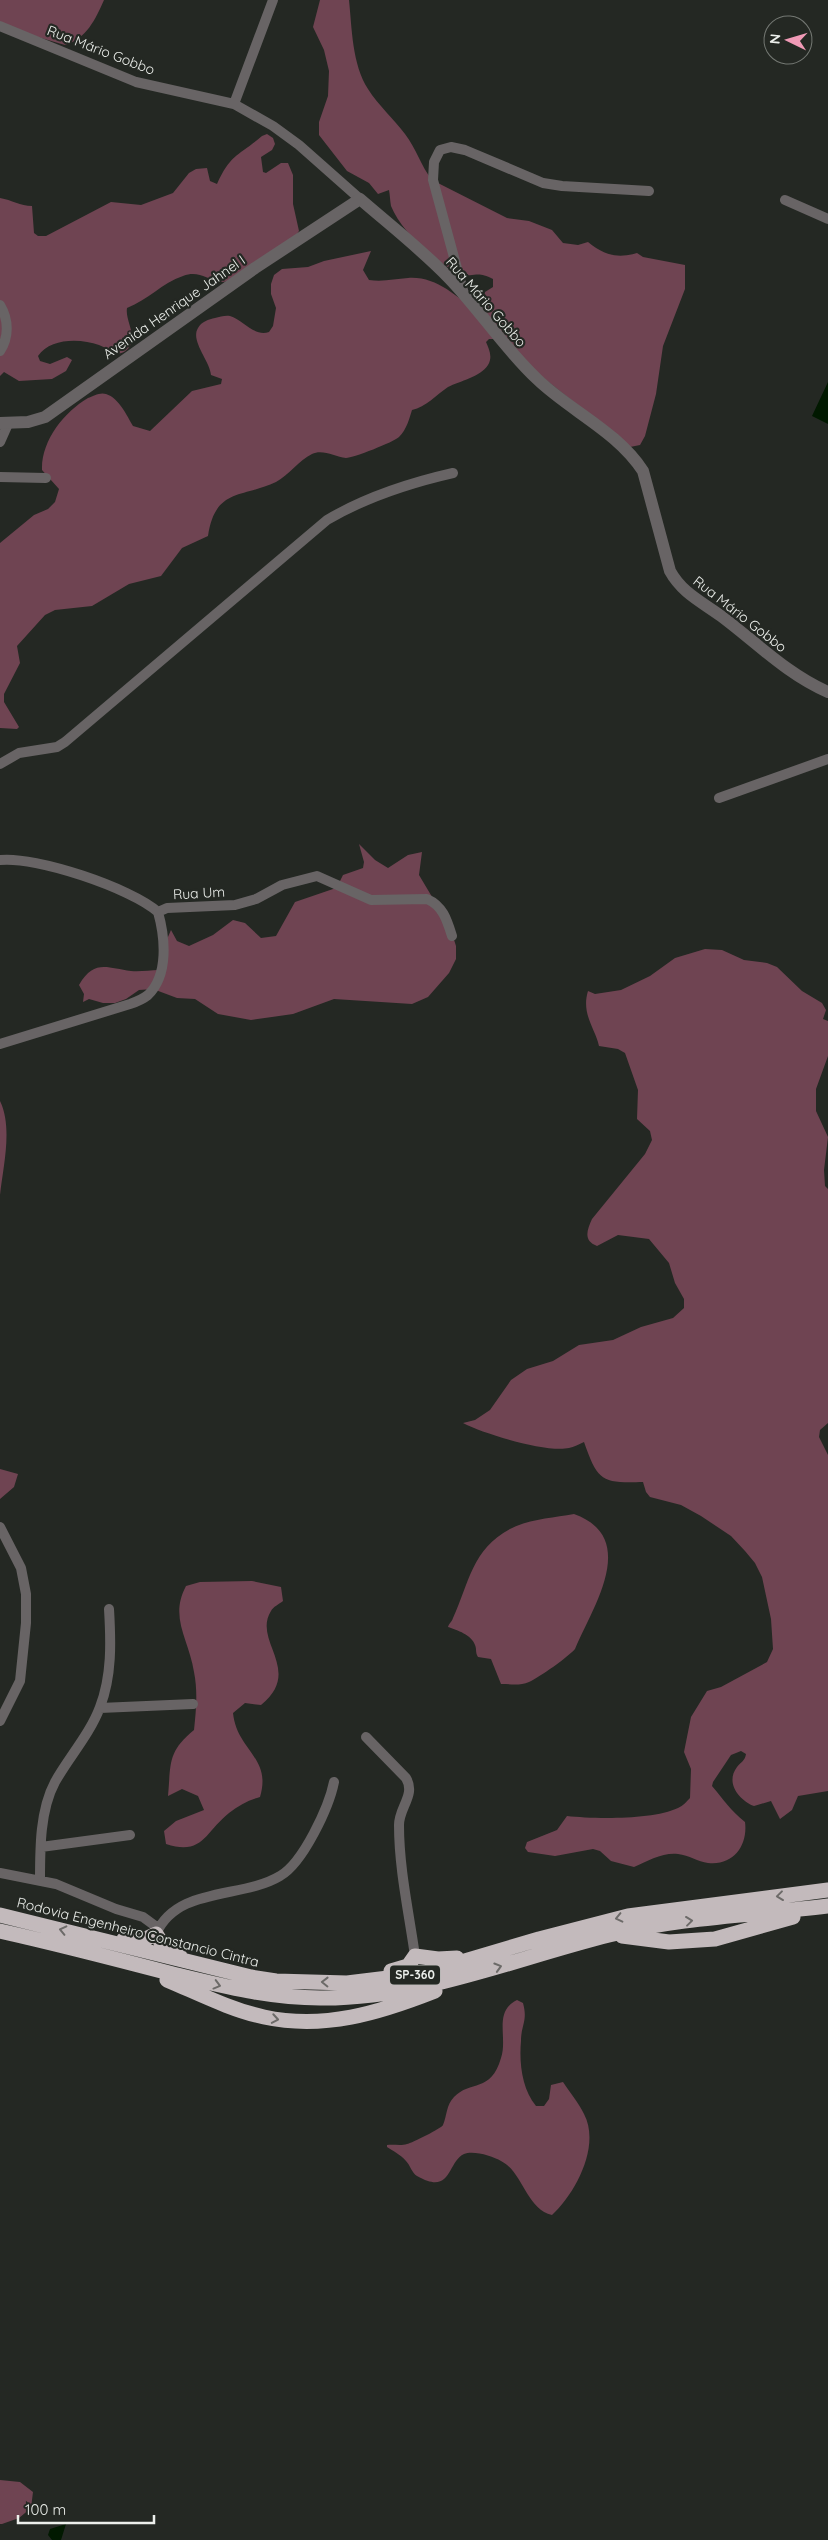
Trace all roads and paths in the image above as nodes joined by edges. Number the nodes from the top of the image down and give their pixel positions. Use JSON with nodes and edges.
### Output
{"nodes":[{"id":1,"x":273,"y":0,"type":"edge"},
{"id":2,"x":0,"y":26,"type":"edge"},
{"id":3,"x":234,"y":104,"type":"junction"},
{"id":4,"x":649,"y":191,"type":"dead end"},
{"id":5,"x":360,"y":199,"type":"junction"},
{"id":6,"x":785,"y":200,"type":"dead end"},
{"id":7,"x":828,"y":219,"type":"edge"},
{"id":8,"x":465,"y":297,"type":"junction"},
{"id":9,"x":0,"y":305,"type":"edge"},
{"id":10,"x":0,"y":351,"type":"edge"},
{"id":11,"x":4,"y":424,"type":"edge"},
{"id":12,"x":0,"y":442,"type":"edge"},
{"id":13,"x":453,"y":473,"type":"dead end"},
{"id":14,"x":0,"y":477,"type":"edge"},
{"id":15,"x":46,"y":478,"type":"dead end"},
{"id":16,"x":828,"y":692,"type":"edge"},
{"id":17,"x":828,"y":759,"type":"edge"},
{"id":18,"x":0,"y":764,"type":"edge"},
{"id":19,"x":719,"y":798,"type":"dead end"},
{"id":20,"x":0,"y":860,"type":"edge"},
{"id":21,"x":158,"y":912,"type":"junction"},
{"id":22,"x":452,"y":936,"type":"dead end"},
{"id":23,"x":0,"y":1044,"type":"edge"},
{"id":24,"x":0,"y":1527,"type":"edge"},
{"id":25,"x":109,"y":1609,"type":"dead end"},
{"id":26,"x":193,"y":1704,"type":"dead end"},
{"id":27,"x":100,"y":1708,"type":"junction"},
{"id":28,"x":0,"y":1721,"type":"edge"},
{"id":29,"x":366,"y":1737,"type":"dead end"},
{"id":30,"x":334,"y":1782,"type":"dead end"},
{"id":31,"x":130,"y":1836,"type":"dead end"},
{"id":32,"x":41,"y":1847,"type":"junction"},
{"id":33,"x":0,"y":1873,"type":"edge"},
{"id":34,"x":40,"y":1880,"type":"junction"},
{"id":35,"x":828,"y":1890,"type":"edge"},
{"id":36,"x":825,"y":1906,"type":"edge"},
{"id":37,"x":0,"y":1915,"type":"edge"},
{"id":38,"x":0,"y":1931,"type":"edge"},
{"id":39,"x":157,"y":1931,"type":"junction"},
{"id":40,"x":608,"y":1935,"type":"junction"},
{"id":41,"x":95,"y":1938,"type":"junction"},
{"id":42,"x":488,"y":1955,"type":"junction"},
{"id":43,"x":415,"y":1956,"type":"junction"},
{"id":44,"x":132,"y":1964,"type":"junction"},
{"id":45,"x":192,"y":1964,"type":"junction"},
{"id":46,"x":472,"y":1975,"type":"junction"},
{"id":47,"x":347,"y":1983,"type":"junction"}],
"edges":[{"from":1,"to":3,"type":"street"},
{"from":2,"to":3,"type":"street","name":"Rua Mário Gobbo"},
{"from":3,"to":5,"type":"street","name":"Rua Mário Gobbo"},
{"from":4,"to":8,"type":"street"},
{"from":5,"to":8,"type":"street","name":"Rua Mário Gobbo"},
{"from":5,"to":11,"type":"street","name":"Avenida Henrique Jahnel I"},
{"from":6,"to":7,"type":"street"},
{"from":8,"to":16,"type":"street","name":"Rua Mário Gobbo"},
{"from":9,"to":10,"type":"street"},
{"from":11,"to":12,"type":"street"},
{"from":13,"to":18,"type":"street"},
{"from":14,"to":15,"type":"street"},
{"from":17,"to":19,"type":"street"},
{"from":20,"to":21,"type":"street"},
{"from":21,"to":22,"type":"street","name":"Rua Um"},
{"from":21,"to":23,"type":"street","name":"Rua Um"},
{"from":24,"to":28,"type":"street"},
{"from":25,"to":27,"type":"street"},
{"from":26,"to":27,"type":"street"},
{"from":27,"to":32,"type":"street"},
{"from":29,"to":43,"type":"street"},
{"from":30,"to":39,"type":"street"},
{"from":31,"to":32,"type":"street"},
{"from":32,"to":34,"type":"street"},
{"from":33,"to":34,"type":"street"},
{"from":34,"to":39,"type":"street"},
{"from":35,"to":42,"type":"highway","name":"Rodovia Engenheiro Constancio Cintra","number":"SP-360","one_way":true},
{"from":40,"to":36,"type":"highway","number":"SP-360","one_way":true},
{"from":36,"to":40,"type":"highway"},
{"from":41,"to":37,"type":"highway","name":"Rodovia Engenheiro Constancio Cintra","number":"SP-360","one_way":true},
{"from":38,"to":44,"type":"highway","number":"SP-360"},
{"from":39,"to":41,"type":"highway"},
{"from":39,"to":45,"type":"highway"},
{"from":46,"to":40,"type":"highway","number":"SP-360","one_way":true},
{"from":41,"to":45,"type":"highway","name":"Rodovia Engenheiro Constancio Cintra","number":"SP-360"},
{"from":42,"to":43,"type":"highway"},
{"from":42,"to":47,"type":"highway","name":"Rodovia Engenheiro Constancio Cintra","number":"SP-360"},
{"from":43,"to":47,"type":"highway"},
{"from":44,"to":46,"type":"highway","number":"SP-360","one_way":true},
{"from":44,"to":46,"type":"highway","one_way":true},
{"from":47,"to":45,"type":"highway","name":"Rodovia Engenheiro Constancio Cintra","number":"SP-360","one_way":true}]}
